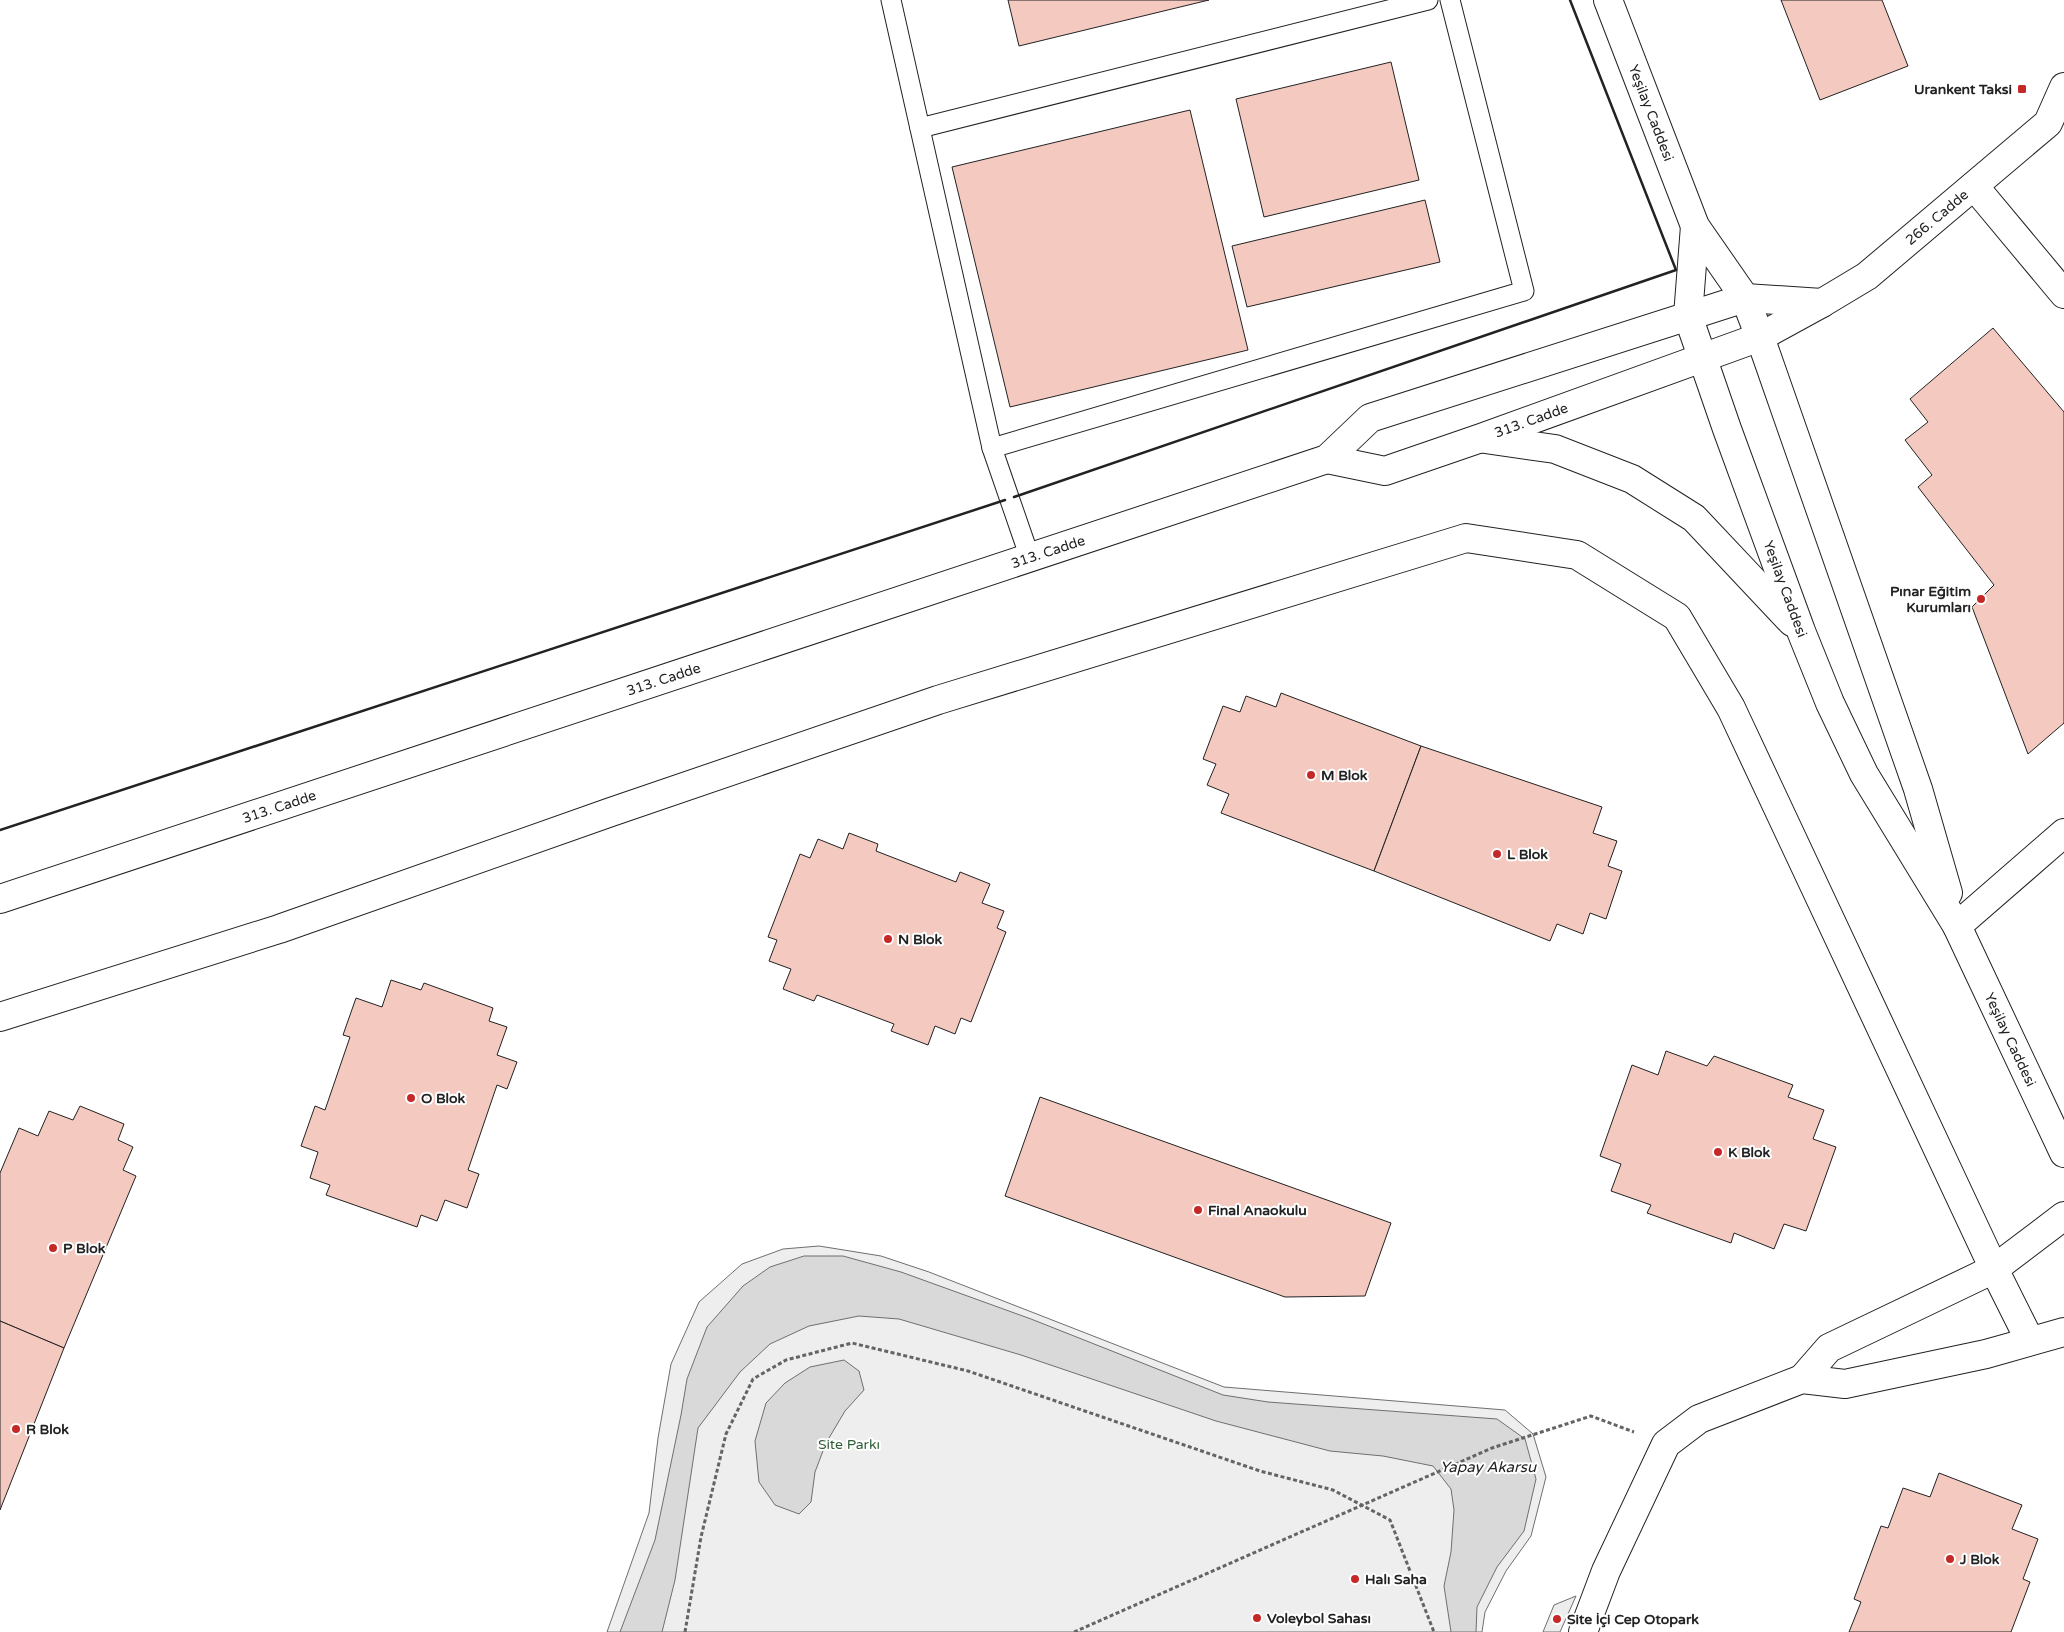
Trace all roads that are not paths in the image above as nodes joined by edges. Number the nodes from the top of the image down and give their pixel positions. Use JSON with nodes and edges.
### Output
{"nodes":[{"id":1,"x":891,"y":0,"type":"edge"},
{"id":2,"x":1428,"y":0,"type":"edge"},
{"id":3,"x":1450,"y":0,"type":"edge"},
{"id":4,"x":1608,"y":0,"type":"edge"},
{"id":5,"x":2064,"y":86,"type":"edge"},
{"id":6,"x":2056,"y":122,"type":"edge"},
{"id":7,"x":920,"y":128,"type":"junction"},
{"id":8,"x":1974,"y":186,"type":"junction"},
{"id":9,"x":1695,"y":226,"type":"junction"},
{"id":10,"x":2064,"y":294,"type":"edge"},
{"id":11,"x":1745,"y":298,"type":"junction"},
{"id":12,"x":1822,"y":303,"type":"junction"},
{"id":13,"x":1688,"y":316,"type":"junction"},
{"id":14,"x":1760,"y":337,"type":"junction"},
{"id":15,"x":1732,"y":348,"type":"joint"},
{"id":16,"x":1703,"y":359,"type":"junction"},
{"id":17,"x":1481,"y":438,"type":"junction"},
{"id":18,"x":992,"y":448,"type":"junction"},
{"id":19,"x":1327,"y":460,"type":"junction"},
{"id":20,"x":1030,"y":558,"type":"junction"},
{"id":21,"x":1801,"y":631,"type":"junction"},
{"id":22,"x":2064,"y":833,"type":"edge"},
{"id":23,"x":0,"y":899,"type":"edge"},
{"id":24,"x":1957,"y":926,"type":"junction"},
{"id":25,"x":0,"y":1017,"type":"edge"},
{"id":26,"x":2064,"y":1153,"type":"edge"},
{"id":27,"x":2064,"y":1216,"type":"edge"},
{"id":28,"x":1994,"y":1269,"type":"junction"},
{"id":29,"x":2064,"y":1332,"type":"edge"},
{"id":30,"x":2030,"y":1341,"type":"junction"},
{"id":31,"x":1802,"y":1379,"type":"junction"},
{"id":32,"x":1583,"y":1632,"type":"edge"}],
"edges":[{"from":1,"to":7,"type":"lane"},
{"from":2,"to":7,"type":"lane"},
{"from":3,"to":18,"type":"lane"},
{"from":4,"to":9,"type":"main road","name":"Yeşilay Caddesi"},
{"from":5,"to":6,"type":"main road","name":"266. Cadde"},
{"from":6,"to":8,"type":"main road","name":"266. Cadde"},
{"from":7,"to":18,"type":"lane"},
{"from":8,"to":10,"type":"main road"},
{"from":8,"to":12,"type":"main road","name":"266. Cadde"},
{"from":9,"to":11,"type":"main road","name":"Yeşilay Caddesi"},
{"from":9,"to":13,"type":"main road","name":"Yeşilay Caddesi"},
{"from":11,"to":12,"type":"main road"},
{"from":11,"to":13,"type":"main road","name":"313. Cadde"},
{"from":11,"to":14,"type":"main road","name":"Yeşilay Caddesi"},
{"from":12,"to":14,"type":"main road","name":"266. Cadde"},
{"from":13,"to":16,"type":"main road","name":"Yeşilay Caddesi"},
{"from":13,"to":19,"type":"main road","name":"313. Cadde"},
{"from":14,"to":15,"type":"main road","name":"266. Cadde"},
{"from":14,"to":24,"type":"main road","name":"Yeşilay Caddesi"},
{"from":15,"to":16,"type":"main road","name":"313. Cadde"},
{"from":16,"to":17,"type":"main road","name":"313. Cadde"},
{"from":16,"to":21,"type":"main road","name":"Yeşilay Caddesi"},
{"from":17,"to":19,"type":"main road","name":"313. Cadde"},
{"from":17,"to":21,"type":"main road"},
{"from":18,"to":20,"type":"lane"},
{"from":19,"to":20,"type":"main road","name":"313. Cadde"},
{"from":20,"to":23,"type":"main road","name":"313. Cadde"},
{"from":21,"to":24,"type":"main road","name":"Yeşilay Caddesi"},
{"from":22,"to":24,"type":"main road"},
{"from":24,"to":26,"type":"main road","name":"Yeşilay Caddesi"},
{"from":25,"to":28,"type":"main road"},
{"from":27,"to":28,"type":"main road"},
{"from":28,"to":30,"type":"main road"},
{"from":28,"to":31,"type":"main road"},
{"from":29,"to":30,"type":"main road"},
{"from":30,"to":31,"type":"main road"},
{"from":31,"to":32,"type":"main road"}]}
